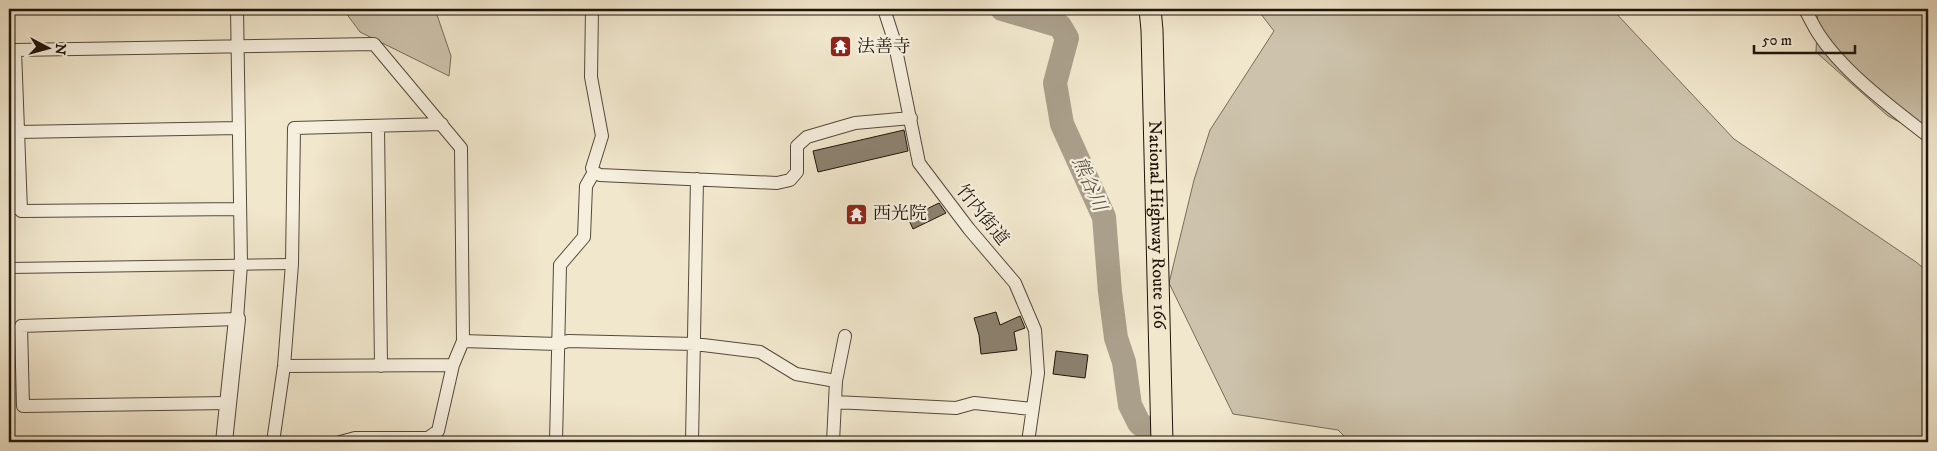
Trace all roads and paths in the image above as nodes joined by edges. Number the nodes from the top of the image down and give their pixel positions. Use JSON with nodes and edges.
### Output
{"nodes":[{"id":1,"x":237,"y":9,"type":"edge"},
{"id":2,"x":592,"y":9,"type":"edge"},
{"id":3,"x":884,"y":9,"type":"edge"},
{"id":4,"x":1150,"y":9,"type":"edge"},
{"id":5,"x":1805,"y":9,"type":"edge"},
{"id":6,"x":238,"y":46,"type":"junction"},
{"id":7,"x":911,"y":118,"type":"junction"},
{"id":8,"x":442,"y":124,"type":"junction"},
{"id":9,"x":378,"y":126,"type":"junction"},
{"id":10,"x":239,"y":128,"type":"junction"},
{"id":11,"x":18,"y":132,"type":"junction"},
{"id":12,"x":1928,"y":136,"type":"edge"},
{"id":13,"x":594,"y":172,"type":"junction"},
{"id":14,"x":696,"y":179,"type":"junction"},
{"id":15,"x":15,"y":209,"type":"edge"},
{"id":16,"x":240,"y":209,"type":"junction"},
{"id":17,"x":242,"y":264,"type":"junction"},
{"id":18,"x":292,"y":264,"type":"junction"},
{"id":19,"x":9,"y":268,"type":"edge"},
{"id":20,"x":237,"y":319,"type":"junction"},
{"id":21,"x":845,"y":336,"type":"dead end"},
{"id":22,"x":463,"y":342,"type":"junction"},
{"id":23,"x":558,"y":344,"type":"junction"},
{"id":24,"x":695,"y":344,"type":"junction"},
{"id":25,"x":453,"y":365,"type":"junction"},
{"id":26,"x":284,"y":366,"type":"junction"},
{"id":27,"x":381,"y":366,"type":"junction"},
{"id":28,"x":836,"y":381,"type":"junction"},
{"id":29,"x":835,"y":402,"type":"junction"},
{"id":30,"x":228,"y":403,"type":"junction"},
{"id":31,"x":1032,"y":409,"type":"junction"},
{"id":32,"x":224,"y":442,"type":"edge"},
{"id":33,"x":273,"y":442,"type":"edge"},
{"id":34,"x":340,"y":442,"type":"edge"},
{"id":35,"x":556,"y":442,"type":"edge"},
{"id":36,"x":692,"y":442,"type":"edge"},
{"id":37,"x":833,"y":442,"type":"edge"},
{"id":38,"x":1028,"y":442,"type":"edge"},
{"id":39,"x":1162,"y":442,"type":"edge"}],
"edges":[{"from":1,"to":6,"type":"street"},
{"from":2,"to":13,"type":"street"},
{"from":3,"to":7,"type":"street","name":"竹内街道"},
{"from":4,"to":39,"type":"highway","name":"National Highway Route 166"},
{"from":5,"to":12,"type":"street"},
{"from":6,"to":8,"type":"street"},
{"from":6,"to":10,"type":"street"},
{"from":6,"to":11,"type":"street"},
{"from":7,"to":14,"type":"street"},
{"from":7,"to":31,"type":"street","name":"竹内街道"},
{"from":8,"to":9,"type":"street"},
{"from":8,"to":22,"type":"street"},
{"from":9,"to":18,"type":"street"},
{"from":9,"to":27,"type":"street"},
{"from":10,"to":11,"type":"street"},
{"from":10,"to":16,"type":"street"},
{"from":11,"to":15,"type":"street"},
{"from":13,"to":14,"type":"street"},
{"from":13,"to":23,"type":"street"},
{"from":14,"to":24,"type":"street"},
{"from":15,"to":16,"type":"street"},
{"from":16,"to":17,"type":"street"},
{"from":17,"to":18,"type":"street"},
{"from":17,"to":19,"type":"street"},
{"from":17,"to":20,"type":"street"},
{"from":18,"to":26,"type":"street"},
{"from":20,"to":30,"type":"street"},
{"from":20,"to":30,"type":"street"},
{"from":21,"to":28,"type":"street"},
{"from":22,"to":23,"type":"street"},
{"from":22,"to":25,"type":"street"},
{"from":23,"to":24,"type":"street"},
{"from":23,"to":35,"type":"street"},
{"from":24,"to":28,"type":"street"},
{"from":24,"to":36,"type":"street"},
{"from":25,"to":27,"type":"street"},
{"from":25,"to":34,"type":"street"},
{"from":26,"to":27,"type":"street"},
{"from":26,"to":33,"type":"street"},
{"from":28,"to":29,"type":"street"},
{"from":29,"to":31,"type":"street"},
{"from":29,"to":37,"type":"street"},
{"from":30,"to":32,"type":"street"},
{"from":31,"to":38,"type":"street","name":"竹内街道"}]}
